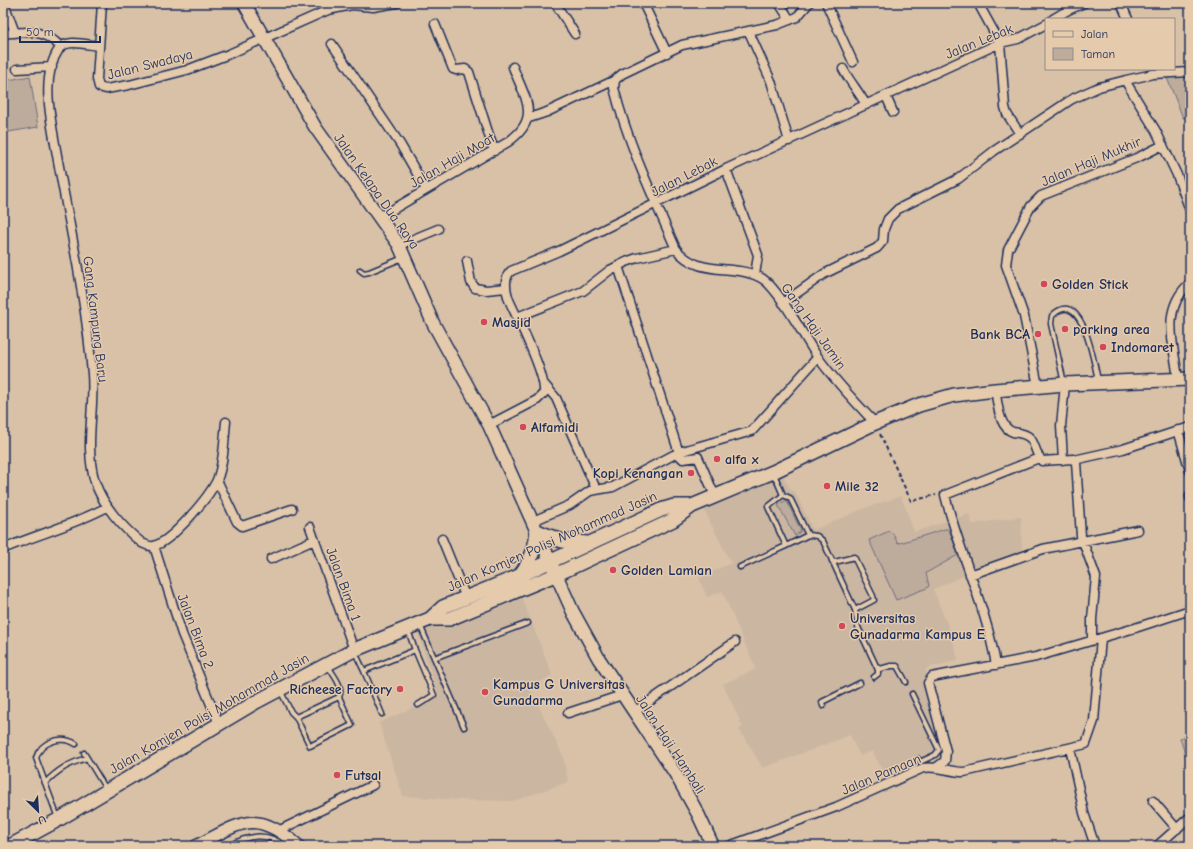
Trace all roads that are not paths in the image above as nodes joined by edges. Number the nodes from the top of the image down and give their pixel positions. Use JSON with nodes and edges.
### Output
{"nodes":[{"id":1,"x":4,"y":3,"type":"edge"},
{"id":2,"x":111,"y":3,"type":"edge"},
{"id":3,"x":244,"y":3,"type":"edge"},
{"id":4,"x":397,"y":3,"type":"edge"},
{"id":5,"x":555,"y":3,"type":"edge"},
{"id":6,"x":642,"y":3,"type":"edge"},
{"id":7,"x":779,"y":3,"type":"edge"},
{"id":8,"x":809,"y":3,"type":"edge"},
{"id":9,"x":826,"y":3,"type":"edge"},
{"id":10,"x":978,"y":3,"type":"edge"},
{"id":11,"x":1084,"y":3,"type":"edge"},
{"id":12,"x":1121,"y":3,"type":"edge"},
{"id":13,"x":352,"y":4,"type":"edge"},
{"id":14,"x":102,"y":5,"type":"edge"},
{"id":15,"x":1055,"y":18,"type":"edge"},
{"id":16,"x":1128,"y":18,"type":"edge"},
{"id":17,"x":790,"y":20,"type":"junction"},
{"id":18,"x":435,"y":24,"type":"dead end"},
{"id":19,"x":1045,"y":25,"type":"edge"},
{"id":20,"x":749,"y":32,"type":"junction"},
{"id":21,"x":15,"y":33,"type":"junction"},
{"id":22,"x":3,"y":34,"type":"edge"},
{"id":23,"x":575,"y":34,"type":"dead end"},
{"id":24,"x":263,"y":38,"type":"junction"},
{"id":25,"x":1000,"y":43,"type":"junction"},
{"id":26,"x":332,"y":44,"type":"dead end"},
{"id":27,"x":99,"y":46,"type":"junction"},
{"id":28,"x":61,"y":47,"type":"junction"},
{"id":29,"x":667,"y":53,"type":"junction"},
{"id":30,"x":853,"y":62,"type":"dead end"},
{"id":31,"x":52,"y":67,"type":"junction"},
{"id":32,"x":513,"y":67,"type":"dead end"},
{"id":33,"x":843,"y":68,"type":"dead end"},
{"id":34,"x":17,"y":69,"type":"dead end"},
{"id":35,"x":1152,"y":72,"type":"edge"},
{"id":36,"x":1190,"y":72,"type":"edge"},
{"id":37,"x":615,"y":80,"type":"junction"},
{"id":38,"x":1126,"y":80,"type":"junction"},
{"id":39,"x":886,"y":96,"type":"junction"},
{"id":40,"x":866,"y":105,"type":"junction"},
{"id":41,"x":893,"y":112,"type":"dead end"},
{"id":42,"x":529,"y":118,"type":"junction"},
{"id":43,"x":1020,"y":134,"type":"junction"},
{"id":44,"x":788,"y":141,"type":"junction"},
{"id":45,"x":1163,"y":145,"type":"junction"},
{"id":46,"x":494,"y":150,"type":"junction"},
{"id":47,"x":726,"y":169,"type":"junction"},
{"id":48,"x":426,"y":189,"type":"junction"},
{"id":49,"x":1187,"y":193,"type":"edge"},
{"id":50,"x":656,"y":205,"type":"junction"},
{"id":51,"x":1190,"y":210,"type":"edge"},
{"id":52,"x":380,"y":217,"type":"junction"},
{"id":53,"x":438,"y":229,"type":"dead end"},
{"id":54,"x":399,"y":245,"type":"junction"},
{"id":55,"x":676,"y":249,"type":"junction"},
{"id":56,"x":405,"y":257,"type":"junction"},
{"id":57,"x":466,"y":261,"type":"dead end"},
{"id":58,"x":618,"y":266,"type":"junction"},
{"id":59,"x":360,"y":270,"type":"dead end"},
{"id":60,"x":755,"y":275,"type":"junction"},
{"id":61,"x":1190,"y":283,"type":"edge"},
{"id":62,"x":506,"y":288,"type":"junction"},
{"id":63,"x":783,"y":303,"type":"junction"},
{"id":64,"x":517,"y":317,"type":"junction"},
{"id":65,"x":818,"y":357,"type":"junction"},
{"id":66,"x":1184,"y":379,"type":"edge"},
{"id":67,"x":1098,"y":382,"type":"junction"},
{"id":68,"x":544,"y":384,"type":"junction"},
{"id":69,"x":1065,"y":384,"type":"junction"},
{"id":70,"x":1038,"y":386,"type":"junction"},
{"id":71,"x":995,"y":390,"type":"junction"},
{"id":72,"x":226,"y":422,"type":"dead end"},
{"id":73,"x":875,"y":423,"type":"junction"},
{"id":74,"x":488,"y":425,"type":"junction"},
{"id":75,"x":1190,"y":427,"type":"edge"},
{"id":76,"x":1178,"y":430,"type":"junction"},
{"id":77,"x":678,"y":452,"type":"junction"},
{"id":78,"x":1039,"y":458,"type":"junction"},
{"id":79,"x":1063,"y":460,"type":"junction"},
{"id":80,"x":1074,"y":460,"type":"junction"},
{"id":81,"x":1190,"y":471,"type":"edge"},
{"id":82,"x":774,"y":472,"type":"junction"},
{"id":83,"x":217,"y":480,"type":"junction"},
{"id":84,"x":596,"y":489,"type":"junction"},
{"id":85,"x":783,"y":495,"type":"junction"},
{"id":86,"x":715,"y":496,"type":"junction"},
{"id":87,"x":692,"y":506,"type":"junction"},
{"id":88,"x":107,"y":507,"type":"junction"},
{"id":89,"x":292,"y":509,"type":"dead end"},
{"id":90,"x":535,"y":526,"type":"junction"},
{"id":91,"x":310,"y":527,"type":"dead end"},
{"id":92,"x":1138,"y":530,"type":"dead end"},
{"id":93,"x":808,"y":535,"type":"junction"},
{"id":94,"x":442,"y":539,"type":"dead end"},
{"id":95,"x":314,"y":540,"type":"junction"},
{"id":96,"x":1082,"y":540,"type":"junction"},
{"id":97,"x":589,"y":543,"type":"junction"},
{"id":98,"x":154,"y":546,"type":"junction"},
{"id":99,"x":786,"y":546,"type":"junction"},
{"id":100,"x":3,"y":549,"type":"edge"},
{"id":101,"x":271,"y":559,"type":"dead end"},
{"id":102,"x":832,"y":560,"type":"junction"},
{"id":103,"x":550,"y":562,"type":"junction"},
{"id":104,"x":740,"y":567,"type":"dead end"},
{"id":105,"x":555,"y":575,"type":"junction"},
{"id":106,"x":970,"y":575,"type":"junction"},
{"id":107,"x":519,"y":576,"type":"junction"},
{"id":108,"x":466,"y":598,"type":"junction"},
{"id":109,"x":855,"y":610,"type":"junction"},
{"id":110,"x":1190,"y":610,"type":"edge"},
{"id":111,"x":425,"y":621,"type":"junction"},
{"id":112,"x":528,"y":623,"type":"dead end"},
{"id":113,"x":407,"y":628,"type":"junction"},
{"id":114,"x":1101,"y":638,"type":"junction"},
{"id":115,"x":1092,"y":640,"type":"junction"},
{"id":116,"x":735,"y":642,"type":"dead end"},
{"id":117,"x":354,"y":650,"type":"junction"},
{"id":118,"x":415,"y":650,"type":"junction"},
{"id":119,"x":434,"y":658,"type":"junction"},
{"id":120,"x":327,"y":664,"type":"junction"},
{"id":121,"x":996,"y":665,"type":"junction"},
{"id":122,"x":877,"y":666,"type":"junction"},
{"id":123,"x":364,"y":671,"type":"junction"},
{"id":124,"x":874,"y":677,"type":"dead end"},
{"id":125,"x":906,"y":682,"type":"dead end"},
{"id":126,"x":860,"y":683,"type":"dead end"},
{"id":127,"x":280,"y":689,"type":"junction"},
{"id":128,"x":912,"y":694,"type":"dead end"},
{"id":129,"x":622,"y":695,"type":"junction"},
{"id":130,"x":339,"y":697,"type":"junction"},
{"id":131,"x":418,"y":705,"type":"dead end"},
{"id":132,"x":823,"y":706,"type":"dead end"},
{"id":133,"x":634,"y":712,"type":"junction"},
{"id":134,"x":568,"y":713,"type":"dead end"},
{"id":135,"x":382,"y":714,"type":"dead end"},
{"id":136,"x":296,"y":717,"type":"junction"},
{"id":137,"x":219,"y":724,"type":"junction"},
{"id":138,"x":464,"y":727,"type":"dead end"},
{"id":139,"x":76,"y":744,"type":"dead end"},
{"id":140,"x":1070,"y":748,"type":"junction"},
{"id":141,"x":84,"y":753,"type":"dead end"},
{"id":142,"x":87,"y":758,"type":"junction"},
{"id":143,"x":918,"y":759,"type":"dead end"},
{"id":144,"x":937,"y":767,"type":"junction"},
{"id":145,"x":45,"y":783,"type":"junction"},
{"id":146,"x":373,"y":785,"type":"dead end"},
{"id":147,"x":107,"y":791,"type":"junction"},
{"id":148,"x":1153,"y":800,"type":"dead end"},
{"id":149,"x":1190,"y":817,"type":"edge"},
{"id":150,"x":58,"y":820,"type":"junction"},
{"id":151,"x":1178,"y":829,"type":"junction"},
{"id":152,"x":280,"y":830,"type":"junction"},
{"id":153,"x":10,"y":846,"type":"edge"},
{"id":154,"x":196,"y":846,"type":"edge"},
{"id":155,"x":228,"y":846,"type":"edge"},
{"id":156,"x":284,"y":846,"type":"edge"},
{"id":157,"x":299,"y":846,"type":"edge"},
{"id":158,"x":713,"y":846,"type":"edge"},
{"id":159,"x":729,"y":846,"type":"edge"},
{"id":160,"x":1095,"y":846,"type":"edge"},
{"id":161,"x":1157,"y":846,"type":"edge"}],
"edges":[{"from":1,"to":21,"type":"street"},
{"from":2,"to":14,"type":"street"},
{"from":3,"to":24,"type":"main road","name":"Jalan Kelapa Dua Raya"},
{"from":4,"to":13,"type":"street"},
{"from":5,"to":23,"type":"street"},
{"from":6,"to":29,"type":"street"},
{"from":7,"to":17,"type":"street"},
{"from":8,"to":17,"type":"street"},
{"from":9,"to":30,"type":"street"},
{"from":10,"to":25,"type":"street"},
{"from":11,"to":15,"type":"street"},
{"from":12,"to":16,"type":"street"},
{"from":13,"to":24,"type":"street"},
{"from":14,"to":27,"type":"street","name":"Jalan Swadaya"},
{"from":17,"to":20,"type":"street"},
{"from":18,"to":46,"type":"street"},
{"from":19,"to":25,"type":"street","name":"Jalan Lebak"},
{"from":20,"to":29,"type":"street"},
{"from":20,"to":44,"type":"street"},
{"from":21,"to":22,"type":"street"},
{"from":21,"to":28,"type":"street"},
{"from":24,"to":27,"type":"street","name":"Jalan Swadaya"},
{"from":24,"to":52,"type":"main road","name":"Jalan Kelapa Dua Raya"},
{"from":25,"to":39,"type":"street","name":"Jalan Lebak"},
{"from":25,"to":43,"type":"street"},
{"from":26,"to":48,"type":"street"},
{"from":27,"to":28,"type":"street"},
{"from":28,"to":31,"type":"street","name":"Gang Kampung Baru"},
{"from":29,"to":37,"type":"street"},
{"from":31,"to":34,"type":"street"},
{"from":31,"to":88,"type":"street","name":"Gang Kampung Baru"},
{"from":32,"to":42,"type":"street"},
{"from":33,"to":40,"type":"street"},
{"from":35,"to":36,"type":"street"},
{"from":35,"to":38,"type":"street"},
{"from":37,"to":42,"type":"street"},
{"from":37,"to":50,"type":"street","name":"Gang Haji Jamin"},
{"from":38,"to":43,"type":"street"},
{"from":38,"to":45,"type":"street"},
{"from":39,"to":40,"type":"street","name":"Jalan Lebak"},
{"from":39,"to":41,"type":"street"},
{"from":40,"to":44,"type":"street","name":"Jalan Lebak"},
{"from":42,"to":46,"type":"street","name":"Jalan Haji Moat"},
{"from":43,"to":63,"type":"street"},
{"from":44,"to":47,"type":"street","name":"Jalan Lebak"},
{"from":45,"to":49,"type":"street"},
{"from":45,"to":70,"type":"street","name":"Jalan Haji Mukhir"},
{"from":46,"to":48,"type":"street","name":"Jalan Haji Moat"},
{"from":47,"to":50,"type":"street","name":"Jalan Lebak"},
{"from":47,"to":60,"type":"street"},
{"from":48,"to":52,"type":"street","name":"Jalan Haji Moat"},
{"from":49,"to":51,"type":"street"},
{"from":50,"to":55,"type":"street","name":"Gang Haji Jamin"},
{"from":50,"to":62,"type":"street","name":"Jalan Lebak"},
{"from":52,"to":54,"type":"main road","name":"Jalan Kelapa Dua Raya"},
{"from":53,"to":54,"type":"street"},
{"from":54,"to":56,"type":"main road","name":"Jalan Kelapa Dua Raya"},
{"from":55,"to":58,"type":"street"},
{"from":55,"to":60,"type":"street","name":"Gang Haji Jamin"},
{"from":56,"to":59,"type":"lane"},
{"from":56,"to":74,"type":"main road","name":"Jalan Kelapa Dua Raya"},
{"from":57,"to":62,"type":"street"},
{"from":58,"to":64,"type":"street"},
{"from":58,"to":77,"type":"street"},
{"from":60,"to":63,"type":"street","name":"Gang Haji Jamin"},
{"from":61,"to":66,"type":"street"},
{"from":62,"to":64,"type":"street"},
{"from":63,"to":65,"type":"street","name":"Gang Haji Jamin"},
{"from":64,"to":68,"type":"street"},
{"from":65,"to":73,"type":"street","name":"Gang Haji Jamin"},
{"from":65,"to":77,"type":"street"},
{"from":66,"to":67,"type":"main road","name":"Jalan Komjen Polisi Mohammad Jasin"},
{"from":67,"to":69,"type":"main road","name":"Jalan Komjen Polisi Mohammad Jasin"},
{"from":67,"to":69,"type":"lane"},
{"from":68,"to":74,"type":"street"},
{"from":68,"to":84,"type":"street"},
{"from":69,"to":70,"type":"main road","name":"Jalan Komjen Polisi Mohammad Jasin"},
{"from":69,"to":79,"type":"street"},
{"from":70,"to":71,"type":"main road","name":"Jalan Komjen Polisi Mohammad Jasin"},
{"from":71,"to":73,"type":"main road","name":"Jalan Komjen Polisi Mohammad Jasin"},
{"from":71,"to":78,"type":"street"},
{"from":72,"to":83,"type":"street"},
{"from":73,"to":82,"type":"main road","name":"Jalan Komjen Polisi Mohammad Jasin"},
{"from":74,"to":90,"type":"main road","name":"Jalan Kelapa Dua Raya"},
{"from":75,"to":76,"type":"street"},
{"from":76,"to":80,"type":"street"},
{"from":76,"to":81,"type":"street"},
{"from":77,"to":84,"type":"street"},
{"from":77,"to":86,"type":"street"},
{"from":78,"to":79,"type":"street"},
{"from":78,"to":106,"type":"street"},
{"from":79,"to":80,"type":"street"},
{"from":80,"to":96,"type":"street"},
{"from":82,"to":85,"type":"lane"},
{"from":82,"to":86,"type":"main road","name":"Jalan Komjen Polisi Mohammad Jasin"},
{"from":83,"to":89,"type":"street"},
{"from":83,"to":98,"type":"street"},
{"from":84,"to":90,"type":"street"},
{"from":85,"to":93,"type":"lane"},
{"from":85,"to":99,"type":"lane"},
{"from":86,"to":87,"type":"main road","name":"Jalan Komjen Polisi Mohammad Jasin"},
{"from":87,"to":97,"type":"main road","name":"Jalan Komjen Polisi Mohammad Jasin"},
{"from":87,"to":105,"type":"main road","name":"Jalan Komjen Polisi Mohammad Jasin"},
{"from":88,"to":98,"type":"street","name":"Gang Kampung Baru"},
{"from":88,"to":100,"type":"street"},
{"from":90,"to":97,"type":"main road"},
{"from":90,"to":103,"type":"main road","name":"Jalan Kelapa Dua Raya"},
{"from":90,"to":107,"type":"main road"},
{"from":91,"to":95,"type":"street","name":"Jalan Bima 1"},
{"from":92,"to":96,"type":"street"},
{"from":93,"to":99,"type":"lane"},
{"from":93,"to":102,"type":"lane"},
{"from":94,"to":108,"type":"street"},
{"from":95,"to":101,"type":"street"},
{"from":95,"to":117,"type":"street","name":"Jalan Bima 1"},
{"from":96,"to":106,"type":"street"},
{"from":96,"to":115,"type":"street"},
{"from":97,"to":103,"type":"main road","name":"Jalan Komjen Polisi Mohammad Jasin"},
{"from":98,"to":137,"type":"street","name":"Jalan Bima 2"},
{"from":99,"to":104,"type":"lane"},
{"from":102,"to":109,"type":"lane"},
{"from":102,"to":109,"type":"lane"},
{"from":103,"to":105,"type":"main road","name":"Jalan Kelapa Dua Raya"},
{"from":103,"to":107,"type":"main road","name":"Jalan Komjen Polisi Mohammad Jasin"},
{"from":105,"to":111,"type":"main road","name":"Jalan Komjen Polisi Mohammad Jasin"},
{"from":105,"to":129,"type":"main road","name":"Jalan Haji Hambali"},
{"from":106,"to":121,"type":"street"},
{"from":107,"to":108,"type":"main road","name":"Jalan Komjen Polisi Mohammad Jasin"},
{"from":108,"to":111,"type":"main road","name":"Jalan Komjen Polisi Mohammad Jasin"},
{"from":109,"to":122,"type":"lane"},
{"from":110,"to":114,"type":"street"},
{"from":111,"to":113,"type":"main road","name":"Jalan Komjen Polisi Mohammad Jasin"},
{"from":111,"to":119,"type":"lane"},
{"from":112,"to":119,"type":"lane"},
{"from":113,"to":117,"type":"main road","name":"Jalan Komjen Polisi Mohammad Jasin"},
{"from":113,"to":118,"type":"lane"},
{"from":114,"to":115,"type":"street"},
{"from":114,"to":140,"type":"street","name":"Jalan Pamaan"},
{"from":115,"to":121,"type":"street"},
{"from":116,"to":133,"type":"street"},
{"from":117,"to":120,"type":"main road","name":"Jalan Komjen Polisi Mohammad Jasin"},
{"from":117,"to":123,"type":"lane"},
{"from":118,"to":123,"type":"lane"},
{"from":118,"to":131,"type":"lane"},
{"from":119,"to":138,"type":"lane"},
{"from":120,"to":127,"type":"main road","name":"Jalan Komjen Polisi Mohammad Jasin"},
{"from":120,"to":130,"type":"lane"},
{"from":121,"to":144,"type":"street"},
{"from":122,"to":124,"type":"lane"},
{"from":122,"to":125,"type":"lane"},
{"from":123,"to":135,"type":"lane"},
{"from":126,"to":132,"type":"lane"},
{"from":127,"to":136,"type":"lane"},
{"from":127,"to":137,"type":"main road","name":"Jalan Komjen Polisi Mohammad Jasin"},
{"from":128,"to":143,"type":"lane"},
{"from":129,"to":133,"type":"main road","name":"Jalan Haji Hambali"},
{"from":129,"to":134,"type":"street"},
{"from":130,"to":136,"type":"lane"},
{"from":130,"to":136,"type":"lane"},
{"from":133,"to":158,"type":"main road","name":"Jalan Haji Hambali"},
{"from":137,"to":147,"type":"main road","name":"Jalan Komjen Polisi Mohammad Jasin"},
{"from":139,"to":145,"type":"lane"},
{"from":140,"to":144,"type":"street","name":"Jalan Pamaan"},
{"from":140,"to":160,"type":"street"},
{"from":141,"to":142,"type":"lane"},
{"from":142,"to":145,"type":"lane"},
{"from":142,"to":147,"type":"lane"},
{"from":144,"to":159,"type":"street","name":"Jalan Pamaan"},
{"from":145,"to":150,"type":"lane"},
{"from":146,"to":152,"type":"street"},
{"from":147,"to":150,"type":"main road","name":"Jalan Komjen Polisi Mohammad Jasin"},
{"from":148,"to":151,"type":"street"},
{"from":149,"to":151,"type":"street"},
{"from":150,"to":153,"type":"main road","name":"Jalan Komjen Polisi Mohammad Jasin"},
{"from":151,"to":161,"type":"street"},
{"from":152,"to":154,"type":"street"},
{"from":152,"to":157,"type":"street"},
{"from":155,"to":156,"type":"lane"}]}
